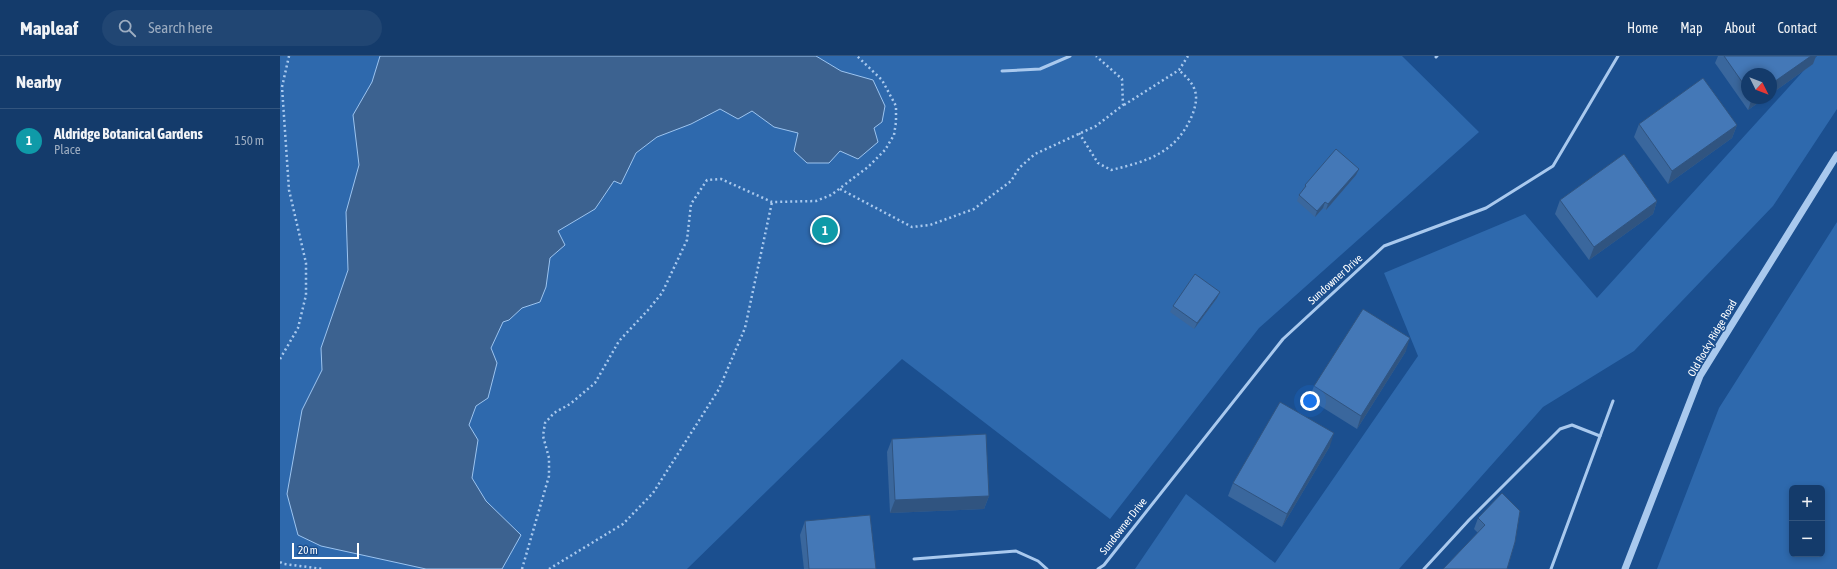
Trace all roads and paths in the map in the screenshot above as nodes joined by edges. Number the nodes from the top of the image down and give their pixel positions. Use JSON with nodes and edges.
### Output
{"nodes":[{"id":1,"x":289,"y":56,"type":"edge"},
{"id":2,"x":856,"y":56,"type":"edge"},
{"id":3,"x":1070,"y":56,"type":"edge"},
{"id":4,"x":1096,"y":56,"type":"edge"},
{"id":5,"x":1188,"y":56,"type":"edge"},
{"id":6,"x":1618,"y":56,"type":"edge"},
{"id":7,"x":1179,"y":70,"type":"junction"},
{"id":8,"x":1002,"y":71,"type":"dead end"},
{"id":9,"x":1123,"y":105,"type":"junction"},
{"id":10,"x":1079,"y":134,"type":"junction"},
{"id":11,"x":1837,"y":155,"type":"edge"},
{"id":12,"x":840,"y":189,"type":"junction"},
{"id":13,"x":772,"y":202,"type":"junction"},
{"id":14,"x":280,"y":359,"type":"edge"},
{"id":15,"x":1612,"y":401,"type":"dead end"},
{"id":16,"x":1600,"y":436,"type":"junction"},
{"id":17,"x":914,"y":559,"type":"dead end"},
{"id":18,"x":280,"y":562,"type":"edge"},
{"id":19,"x":323,"y":569,"type":"edge"},
{"id":20,"x":522,"y":569,"type":"edge"},
{"id":21,"x":549,"y":569,"type":"edge"},
{"id":22,"x":1048,"y":569,"type":"edge"},
{"id":23,"x":1098,"y":569,"type":"edge"},
{"id":24,"x":1424,"y":569,"type":"edge"},
{"id":25,"x":1551,"y":569,"type":"edge"},
{"id":26,"x":1625,"y":569,"type":"edge"}],
"edges":[{"from":1,"to":14,"type":"path"},
{"from":2,"to":12,"type":"path"},
{"from":3,"to":8,"type":"lane"},
{"from":4,"to":9,"type":"path"},
{"from":5,"to":7,"type":"path"},
{"from":6,"to":23,"type":"lane","name":"Sundowner Drive"},
{"from":7,"to":9,"type":"path"},
{"from":7,"to":10,"type":"path"},
{"from":9,"to":10,"type":"path"},
{"from":10,"to":12,"type":"path"},
{"from":11,"to":26,"type":"street","name":"Old Rocky Ridge Road"},
{"from":12,"to":13,"type":"path"},
{"from":13,"to":20,"type":"path"},
{"from":13,"to":21,"type":"path"},
{"from":15,"to":16,"type":"lane"},
{"from":16,"to":24,"type":"lane"},
{"from":16,"to":25,"type":"lane"},
{"from":17,"to":22,"type":"lane"},
{"from":18,"to":19,"type":"path"}]}
